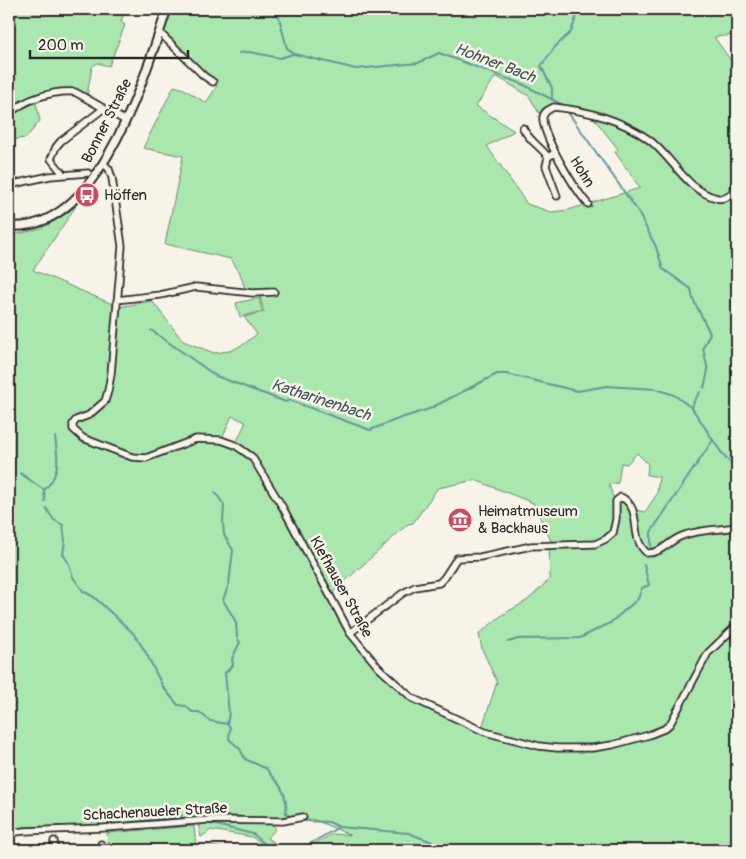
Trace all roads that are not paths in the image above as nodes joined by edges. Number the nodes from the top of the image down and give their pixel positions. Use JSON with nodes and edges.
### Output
{"nodes":[{"id":1,"x":167,"y":9,"type":"edge"},
{"id":2,"x":159,"y":32,"type":"junction"},
{"id":3,"x":212,"y":82,"type":"dead end"},
{"id":4,"x":103,"y":110,"type":"junction"},
{"id":5,"x":9,"y":114,"type":"edge"},
{"id":6,"x":126,"y":122,"type":"junction"},
{"id":7,"x":523,"y":128,"type":"dead end"},
{"id":8,"x":555,"y":153,"type":"junction"},
{"id":9,"x":548,"y":157,"type":"junction"},
{"id":10,"x":102,"y":163,"type":"junction"},
{"id":11,"x":88,"y":173,"type":"dead end"},
{"id":12,"x":63,"y":174,"type":"junction"},
{"id":13,"x":737,"y":180,"type":"edge"},
{"id":14,"x":9,"y":185,"type":"edge"},
{"id":15,"x":557,"y":196,"type":"dead end"},
{"id":16,"x":588,"y":204,"type":"dead end"},
{"id":17,"x":9,"y":226,"type":"edge"},
{"id":18,"x":274,"y":292,"type":"dead end"},
{"id":19,"x":117,"y":300,"type":"junction"},
{"id":20,"x":737,"y":527,"type":"edge"},
{"id":21,"x":737,"y":625,"type":"edge"},
{"id":22,"x":350,"y":633,"type":"junction"},
{"id":23,"x":304,"y":818,"type":"dead end"},
{"id":24,"x":9,"y":833,"type":"edge"},
{"id":25,"x":54,"y":841,"type":"dead end"},
{"id":26,"x":55,"y":850,"type":"edge"}],
"edges":[{"from":1,"to":2,"type":"street","name":"Bonner Straße"},
{"from":2,"to":3,"type":"street"},
{"from":2,"to":6,"type":"street","name":"Bonner Straße"},
{"from":4,"to":5,"type":"street"},
{"from":4,"to":6,"type":"street"},
{"from":4,"to":12,"type":"street"},
{"from":6,"to":10,"type":"street","name":"Bonner Straße"},
{"from":7,"to":9,"type":"street","name":"Hohn"},
{"from":8,"to":9,"type":"street","name":"Hohn"},
{"from":8,"to":13,"type":"street","name":"Hohn"},
{"from":8,"to":16,"type":"street","name":"Hohn"},
{"from":9,"to":15,"type":"street","name":"Hohn"},
{"from":10,"to":17,"type":"street","name":"Bonner Straße"},
{"from":10,"to":19,"type":"street","name":"Klefhauser Straße"},
{"from":11,"to":12,"type":"street","name":"Bonner Straße"},
{"from":12,"to":14,"type":"street","name":"Bonner Straße"},
{"from":18,"to":19,"type":"street"},
{"from":19,"to":22,"type":"street","name":"Klefhauser Straße"},
{"from":20,"to":22,"type":"street"},
{"from":21,"to":22,"type":"street","name":"Klefhauser Straße"},
{"from":23,"to":24,"type":"street","name":"Schachenaueler Straße"},
{"from":25,"to":26,"type":"street"}]}
